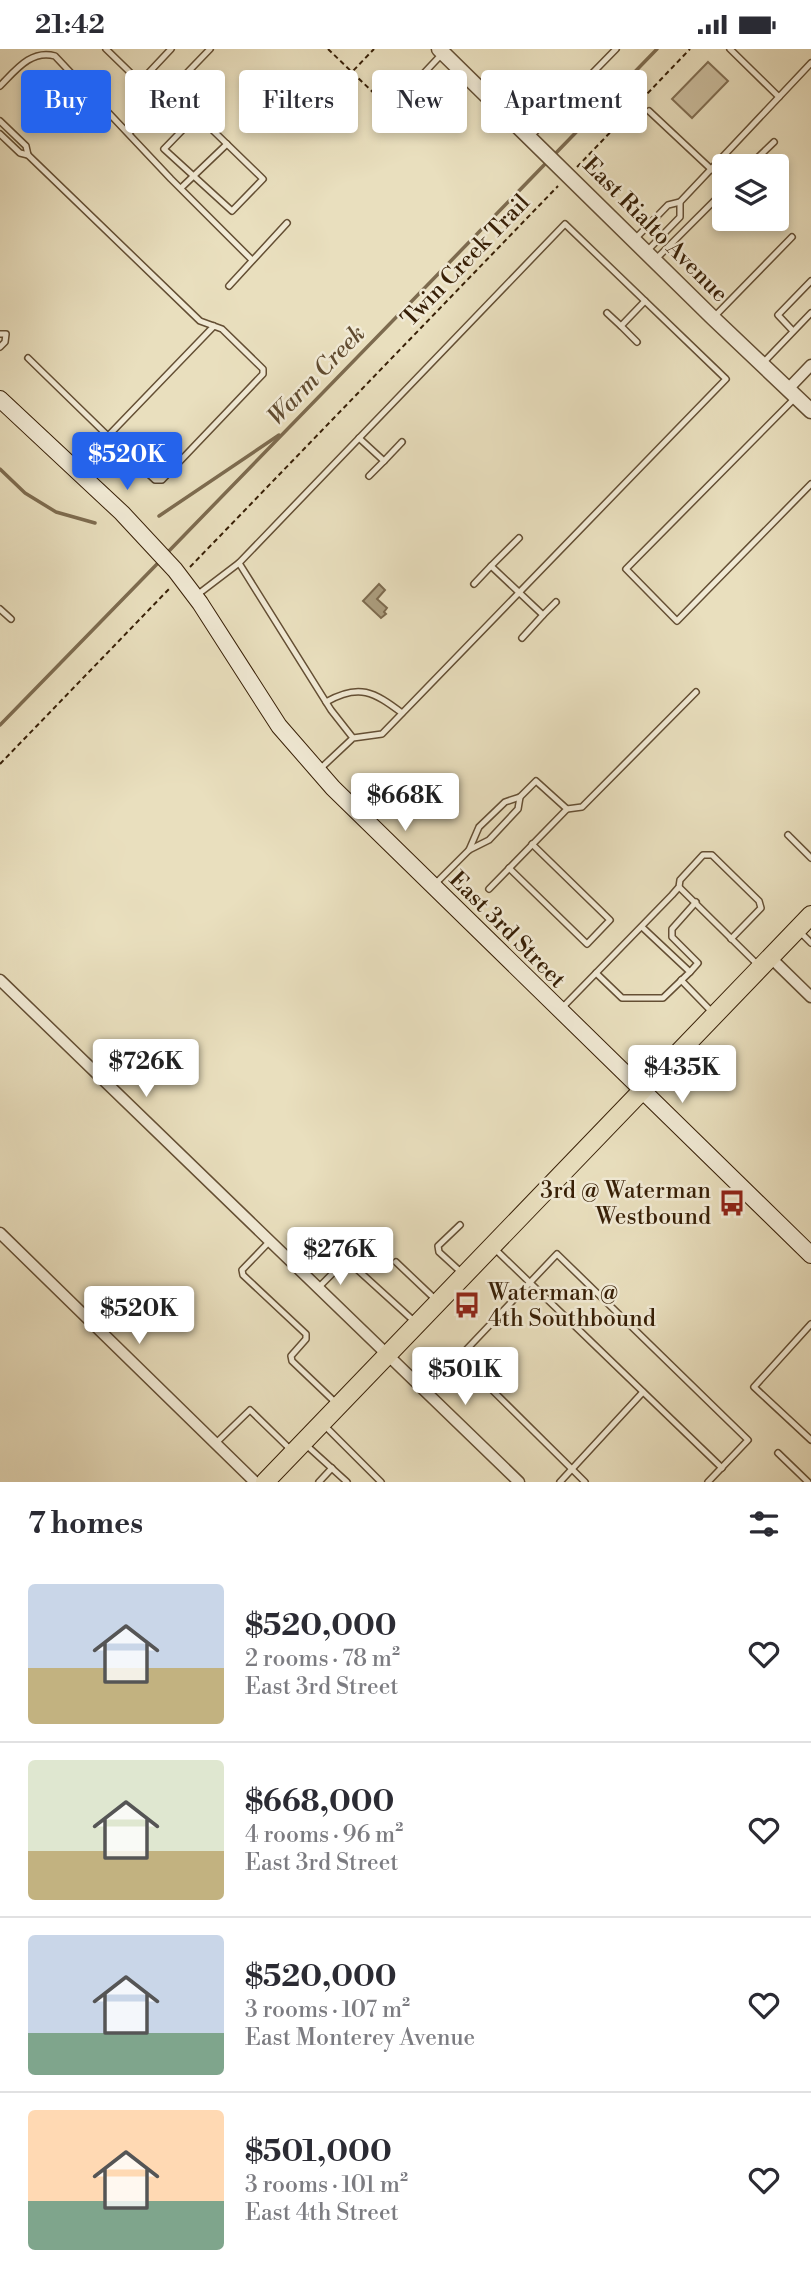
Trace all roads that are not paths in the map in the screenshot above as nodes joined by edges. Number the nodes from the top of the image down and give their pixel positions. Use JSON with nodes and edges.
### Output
{"nodes":[{"id":1,"x":106,"y":49,"type":"edge"},
{"id":2,"x":211,"y":49,"type":"edge"},
{"id":3,"x":616,"y":49,"type":"edge"},
{"id":4,"x":730,"y":49,"type":"edge"},
{"id":5,"x":167,"y":50,"type":"edge"},
{"id":6,"x":441,"y":51,"type":"edge"},
{"id":7,"x":811,"y":63,"type":"edge"},
{"id":8,"x":191,"y":70,"type":"edge"},
{"id":9,"x":426,"y":70,"type":"edge"},
{"id":10,"x":0,"y":86,"type":"edge"},
{"id":11,"x":779,"y":96,"type":"junction"},
{"id":12,"x":649,"y":111,"type":"dead end"},
{"id":13,"x":0,"y":121,"type":"edge"},
{"id":14,"x":125,"y":128,"type":"edge"},
{"id":15,"x":130,"y":133,"type":"edge"},
{"id":16,"x":0,"y":134,"type":"edge"},
{"id":17,"x":533,"y":141,"type":"junction"},
{"id":18,"x":774,"y":142,"type":"dead end"},
{"id":19,"x":227,"y":144,"type":"junction"},
{"id":20,"x":726,"y":154,"type":"edge"},
{"id":21,"x":762,"y":154,"type":"edge"},
{"id":22,"x":28,"y":155,"type":"junction"},
{"id":23,"x":712,"y":170,"type":"joint"},
{"id":24,"x":194,"y":176,"type":"junction"},
{"id":25,"x":181,"y":188,"type":"junction"},
{"id":26,"x":680,"y":202,"type":"junction"},
{"id":27,"x":712,"y":202,"type":"edge"},
{"id":28,"x":287,"y":223,"type":"dead end"},
{"id":29,"x":792,"y":237,"type":"dead end"},
{"id":30,"x":635,"y":239,"type":"junction"},
{"id":31,"x":651,"y":256,"type":"junction"},
{"id":32,"x":252,"y":260,"type":"junction"},
{"id":33,"x":811,"y":281,"type":"edge"},
{"id":34,"x":229,"y":286,"type":"dead end"},
{"id":35,"x":645,"y":301,"type":"junction"},
{"id":36,"x":607,"y":313,"type":"dead end"},
{"id":37,"x":811,"y":313,"type":"edge"},
{"id":38,"x":713,"y":318,"type":"junction"},
{"id":39,"x":214,"y":326,"type":"junction"},
{"id":40,"x":621,"y":326,"type":"junction"},
{"id":41,"x":0,"y":328,"type":"edge"},
{"id":42,"x":793,"y":331,"type":"junction"},
{"id":43,"x":3,"y":334,"type":"edge"},
{"id":44,"x":637,"y":342,"type":"dead end"},
{"id":45,"x":0,"y":347,"type":"edge"},
{"id":46,"x":28,"y":358,"type":"dead end"},
{"id":47,"x":761,"y":364,"type":"junction"},
{"id":48,"x":811,"y":365,"type":"edge"},
{"id":49,"x":792,"y":393,"type":"junction"},
{"id":50,"x":0,"y":398,"type":"edge"},
{"id":51,"x":811,"y":411,"type":"edge"},
{"id":52,"x":108,"y":436,"type":"junction"},
{"id":53,"x":359,"y":438,"type":"junction"},
{"id":54,"x":402,"y":442,"type":"dead end"},
{"id":55,"x":384,"y":461,"type":"junction"},
{"id":56,"x":75,"y":470,"type":"junction"},
{"id":57,"x":369,"y":477,"type":"dead end"},
{"id":58,"x":811,"y":484,"type":"edge"},
{"id":59,"x":519,"y":538,"type":"dead end"},
{"id":60,"x":239,"y":563,"type":"junction"},
{"id":61,"x":492,"y":566,"type":"junction"},
{"id":62,"x":474,"y":584,"type":"dead end"},
{"id":63,"x":519,"y":593,"type":"junction"},
{"id":64,"x":195,"y":596,"type":"junction"},
{"id":65,"x":556,"y":602,"type":"dead end"},
{"id":66,"x":0,"y":609,"type":"edge"},
{"id":67,"x":543,"y":615,"type":"junction"},
{"id":68,"x":11,"y":619,"type":"dead end"},
{"id":69,"x":522,"y":638,"type":"dead end"},
{"id":70,"x":696,"y":692,"type":"dead end"},
{"id":71,"x":326,"y":702,"type":"junction"},
{"id":72,"x":402,"y":713,"type":"junction"},
{"id":73,"x":354,"y":737,"type":"junction"},
{"id":74,"x":318,"y":771,"type":"junction"},
{"id":75,"x":520,"y":797,"type":"junction"},
{"id":76,"x":566,"y":809,"type":"junction"},
{"id":77,"x":788,"y":835,"type":"dead end"},
{"id":78,"x":532,"y":844,"type":"junction"},
{"id":79,"x":469,"y":850,"type":"junction"},
{"id":80,"x":811,"y":858,"type":"edge"},
{"id":81,"x":509,"y":868,"type":"junction"},
{"id":82,"x":433,"y":886,"type":"junction"},
{"id":83,"x":679,"y":887,"type":"junction"},
{"id":84,"x":489,"y":889,"type":"dead end"},
{"id":85,"x":696,"y":902,"type":"junction"},
{"id":86,"x":811,"y":915,"type":"edge"},
{"id":87,"x":642,"y":927,"type":"junction"},
{"id":88,"x":797,"y":929,"type":"junction"},
{"id":89,"x":731,"y":939,"type":"junction"},
{"id":90,"x":811,"y":943,"type":"edge"},
{"id":91,"x":765,"y":962,"type":"junction"},
{"id":92,"x":690,"y":972,"type":"junction"},
{"id":93,"x":596,"y":973,"type":"junction"},
{"id":94,"x":0,"y":980,"type":"edge"},
{"id":95,"x":681,"y":980,"type":"junction"},
{"id":96,"x":811,"y":997,"type":"edge"},
{"id":97,"x":559,"y":1011,"type":"junction"},
{"id":98,"x":715,"y":1014,"type":"junction"},
{"id":99,"x":132,"y":1058,"type":"dead end"},
{"id":100,"x":109,"y":1085,"type":"junction"},
{"id":101,"x":640,"y":1090,"type":"junction"},
{"id":102,"x":460,"y":1225,"type":"dead end"},
{"id":103,"x":0,"y":1233,"type":"edge"},
{"id":104,"x":270,"y":1241,"type":"junction"},
{"id":105,"x":492,"y":1246,"type":"junction"},
{"id":106,"x":811,"y":1255,"type":"edge"},
{"id":107,"x":396,"y":1262,"type":"dead end"},
{"id":108,"x":464,"y":1275,"type":"junction"},
{"id":109,"x":531,"y":1282,"type":"junction"},
{"id":110,"x":318,"y":1288,"type":"junction"},
{"id":111,"x":438,"y":1303,"type":"junction"},
{"id":112,"x":417,"y":1324,"type":"junction"},
{"id":113,"x":811,"y":1324,"type":"edge"},
{"id":114,"x":388,"y":1355,"type":"junction"},
{"id":115,"x":643,"y":1392,"type":"junction"},
{"id":116,"x":339,"y":1405,"type":"junction"},
{"id":117,"x":322,"y":1423,"type":"junction"},
{"id":118,"x":811,"y":1440,"type":"edge"},
{"id":119,"x":216,"y":1444,"type":"junction"},
{"id":120,"x":298,"y":1447,"type":"junction"},
{"id":121,"x":778,"y":1453,"type":"dead end"},
{"id":122,"x":331,"y":1468,"type":"junction"},
{"id":123,"x":722,"y":1468,"type":"junction"},
{"id":124,"x":571,"y":1469,"type":"junction"},
{"id":125,"x":255,"y":1482,"type":"edge"},
{"id":126,"x":265,"y":1482,"type":"edge"},
{"id":127,"x":319,"y":1482,"type":"edge"},
{"id":128,"x":346,"y":1482,"type":"edge"},
{"id":129,"x":381,"y":1482,"type":"edge"},
{"id":130,"x":520,"y":1482,"type":"edge"},
{"id":131,"x":559,"y":1482,"type":"edge"},
{"id":132,"x":584,"y":1482,"type":"edge"},
{"id":133,"x":708,"y":1482,"type":"edge"},
{"id":134,"x":808,"y":1482,"type":"edge"}],
"edges":[{"from":1,"to":5,"type":"lane"},
{"from":2,"to":8,"type":"lane"},
{"from":3,"to":17,"type":"lane"},
{"from":4,"to":11,"type":"lane"},
{"from":6,"to":9,"type":"lane"},
{"from":6,"to":17,"type":"street","name":"East Rialto Avenue"},
{"from":7,"to":11,"type":"lane"},
{"from":10,"to":14,"type":"lane"},
{"from":11,"to":20,"type":"lane"},
{"from":12,"to":23,"type":"lane"},
{"from":13,"to":22,"type":"lane"},
{"from":15,"to":25,"type":"lane"},
{"from":16,"to":22,"type":"lane"},
{"from":17,"to":30,"type":"street","name":"East Rialto Avenue"},
{"from":18,"to":21,"type":"lane"},
{"from":19,"to":24,"type":"lane"},
{"from":19,"to":24,"type":"lane"},
{"from":19,"to":24,"type":"lane"},
{"from":22,"to":39,"type":"lane"},
{"from":23,"to":26,"type":"lane"},
{"from":24,"to":25,"type":"lane"},
{"from":25,"to":32,"type":"lane"},
{"from":26,"to":30,"type":"lane"},
{"from":26,"to":31,"type":"lane"},
{"from":27,"to":31,"type":"lane"},
{"from":28,"to":32,"type":"lane"},
{"from":29,"to":38,"type":"lane"},
{"from":30,"to":31,"type":"street","name":"East Rialto Avenue"},
{"from":31,"to":38,"type":"street","name":"East Rialto Avenue"},
{"from":32,"to":34,"type":"lane"},
{"from":33,"to":42,"type":"lane"},
{"from":35,"to":40,"type":"lane"},
{"from":35,"to":53,"type":"lane"},
{"from":35,"to":63,"type":"lane"},
{"from":36,"to":40,"type":"lane"},
{"from":37,"to":42,"type":"lane"},
{"from":38,"to":47,"type":"street","name":"East Rialto Avenue"},
{"from":39,"to":52,"type":"lane"},
{"from":39,"to":52,"type":"lane"},
{"from":40,"to":44,"type":"lane"},
{"from":41,"to":43,"type":"lane"},
{"from":42,"to":47,"type":"lane"},
{"from":43,"to":45,"type":"lane"},
{"from":46,"to":52,"type":"lane"},
{"from":47,"to":49,"type":"street","name":"East Rialto Avenue"},
{"from":48,"to":49,"type":"street"},
{"from":49,"to":51,"type":"street","name":"East Rialto Avenue"},
{"from":49,"to":58,"type":"lane"},
{"from":50,"to":56,"type":"main road","name":"East 3rd Street"},
{"from":52,"to":56,"type":"lane"},
{"from":53,"to":55,"type":"lane"},
{"from":53,"to":60,"type":"lane"},
{"from":54,"to":55,"type":"lane"},
{"from":55,"to":57,"type":"lane"},
{"from":56,"to":64,"type":"main road","name":"East 3rd Street"},
{"from":59,"to":61,"type":"lane"},
{"from":60,"to":64,"type":"lane"},
{"from":60,"to":71,"type":"lane"},
{"from":61,"to":62,"type":"lane"},
{"from":61,"to":63,"type":"lane"},
{"from":63,"to":67,"type":"lane"},
{"from":63,"to":72,"type":"lane"},
{"from":64,"to":74,"type":"main road","name":"East 3rd Street"},
{"from":65,"to":67,"type":"lane"},
{"from":66,"to":68,"type":"lane"},
{"from":67,"to":69,"type":"lane"},
{"from":70,"to":76,"type":"lane"},
{"from":71,"to":72,"type":"lane"},
{"from":71,"to":73,"type":"lane"},
{"from":72,"to":73,"type":"lane"},
{"from":73,"to":74,"type":"lane"},
{"from":74,"to":82,"type":"main road","name":"East 3rd Street"},
{"from":75,"to":76,"type":"lane"},
{"from":75,"to":79,"type":"lane"},
{"from":75,"to":79,"type":"lane"},
{"from":76,"to":78,"type":"lane"},
{"from":77,"to":80,"type":"lane"},
{"from":78,"to":81,"type":"lane"},
{"from":78,"to":81,"type":"lane"},
{"from":79,"to":82,"type":"lane"},
{"from":81,"to":84,"type":"lane"},
{"from":82,"to":97,"type":"main road","name":"East 3rd Street"},
{"from":83,"to":85,"type":"lane"},
{"from":83,"to":87,"type":"lane"},
{"from":83,"to":89,"type":"lane"},
{"from":85,"to":89,"type":"lane"},
{"from":85,"to":92,"type":"lane"},
{"from":86,"to":88,"type":"main road"},
{"from":87,"to":92,"type":"lane"},
{"from":87,"to":93,"type":"lane"},
{"from":88,"to":90,"type":"lane"},
{"from":88,"to":91,"type":"main road"},
{"from":89,"to":91,"type":"lane"},
{"from":91,"to":96,"type":"street"},
{"from":91,"to":98,"type":"main road"},
{"from":92,"to":95,"type":"lane"},
{"from":93,"to":95,"type":"lane"},
{"from":93,"to":97,"type":"lane"},
{"from":94,"to":100,"type":"street"},
{"from":95,"to":98,"type":"lane"},
{"from":97,"to":101,"type":"main road","name":"East 3rd Street"},
{"from":98,"to":101,"type":"main road"},
{"from":99,"to":100,"type":"lane"},
{"from":100,"to":104,"type":"street"},
{"from":101,"to":105,"type":"main road"},
{"from":101,"to":106,"type":"main road","name":"East 3rd Street"},
{"from":102,"to":108,"type":"lane"},
{"from":103,"to":119,"type":"street"},
{"from":104,"to":110,"type":"street"},
{"from":104,"to":116,"type":"lane"},
{"from":105,"to":108,"type":"main road"},
{"from":105,"to":109,"type":"lane"},
{"from":107,"to":111,"type":"lane"},
{"from":108,"to":111,"type":"main road"},
{"from":109,"to":115,"type":"lane"},
{"from":109,"to":123,"type":"lane"},
{"from":109,"to":124,"type":"lane"},
{"from":110,"to":112,"type":"lane"},
{"from":110,"to":114,"type":"street"},
{"from":111,"to":112,"type":"main road"},
{"from":112,"to":114,"type":"main road"},
{"from":113,"to":118,"type":"lane"},
{"from":114,"to":116,"type":"main road"},
{"from":114,"to":130,"type":"street"},
{"from":115,"to":123,"type":"lane"},
{"from":115,"to":124,"type":"lane"},
{"from":116,"to":117,"type":"main road"},
{"from":117,"to":120,"type":"main road"},
{"from":117,"to":129,"type":"lane"},
{"from":119,"to":120,"type":"lane"},
{"from":119,"to":125,"type":"street"},
{"from":120,"to":122,"type":"lane"},
{"from":120,"to":126,"type":"main road"},
{"from":121,"to":134,"type":"lane"},
{"from":122,"to":127,"type":"lane"},
{"from":122,"to":128,"type":"lane"},
{"from":123,"to":133,"type":"lane"},
{"from":124,"to":131,"type":"lane"},
{"from":124,"to":132,"type":"lane"}]}
